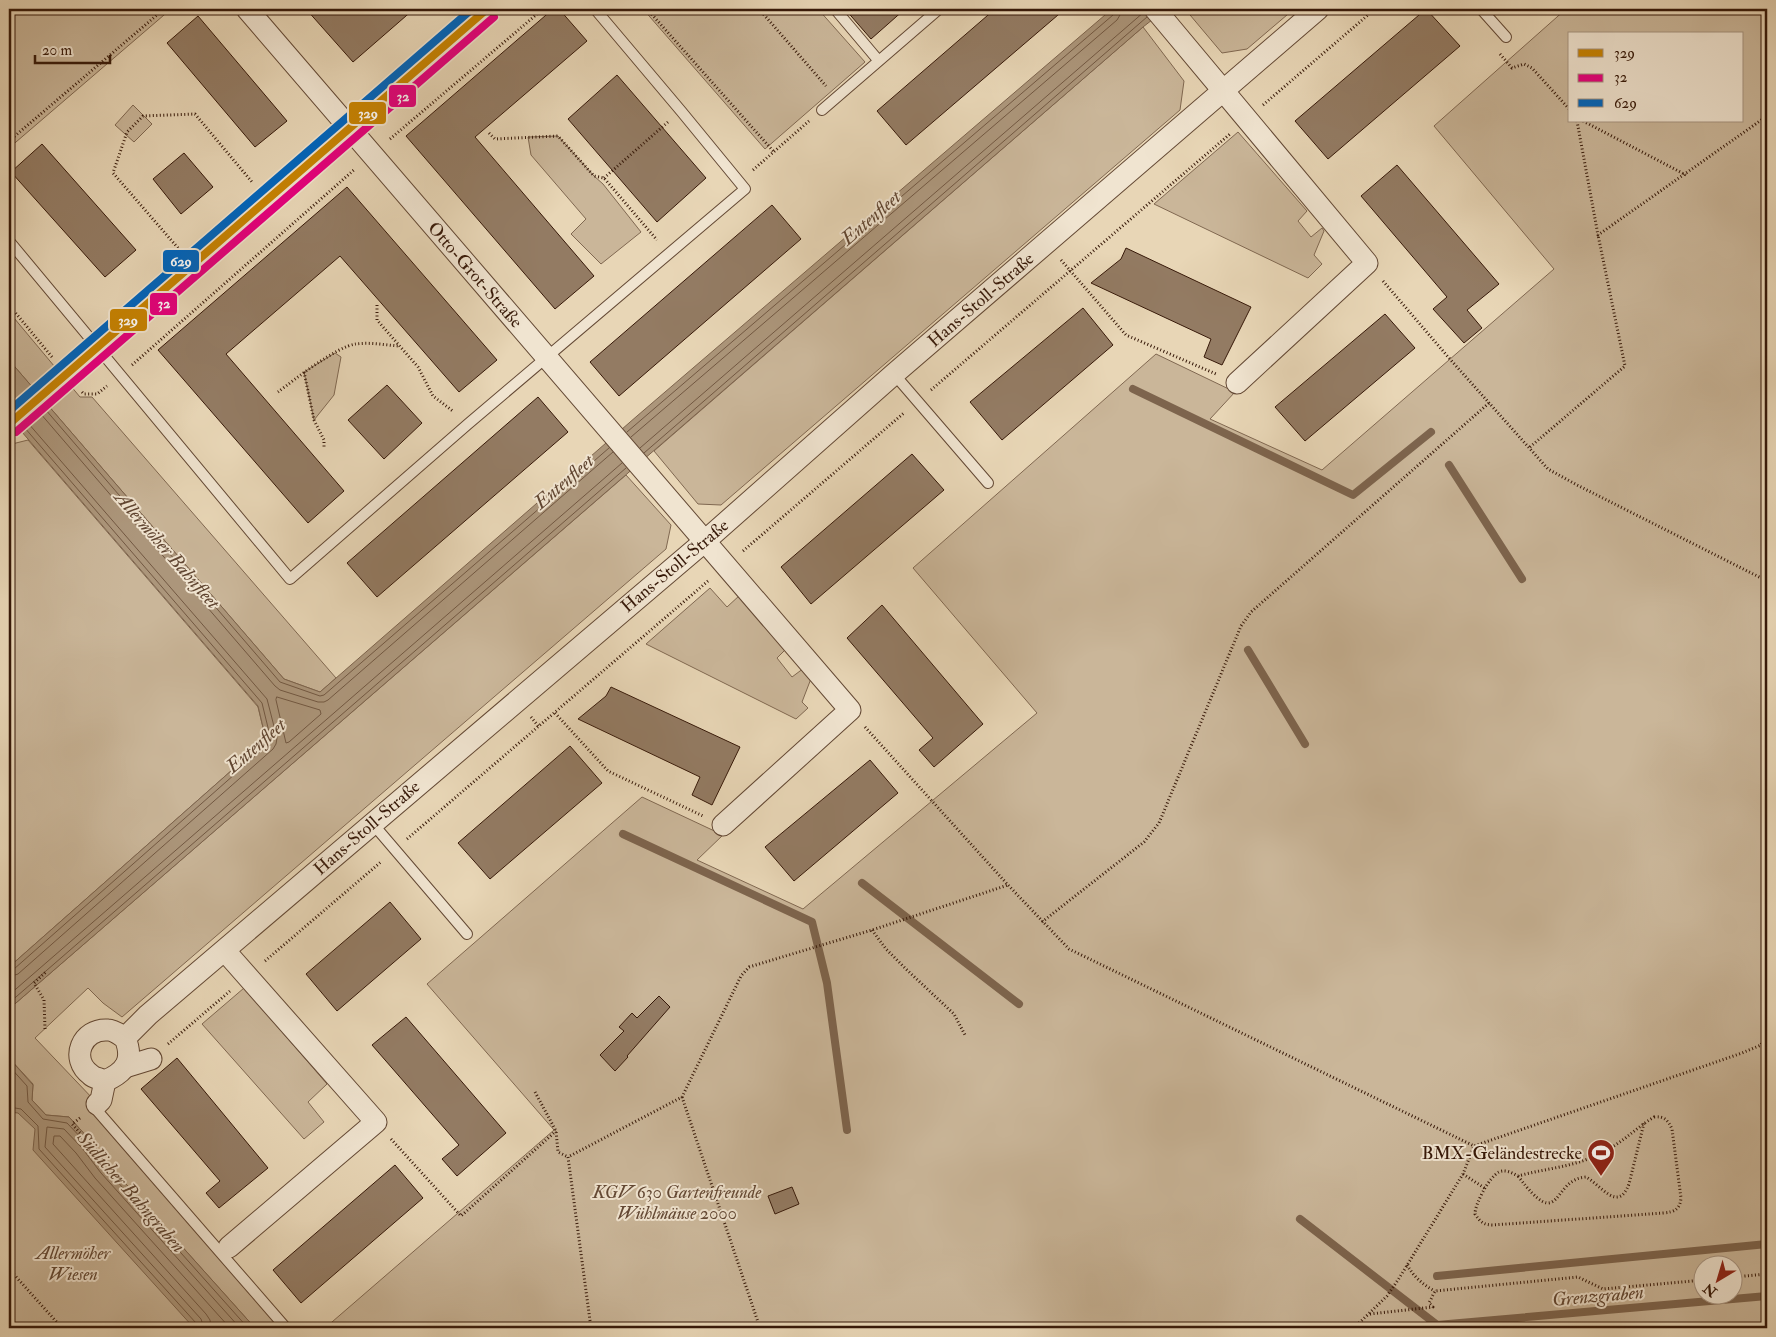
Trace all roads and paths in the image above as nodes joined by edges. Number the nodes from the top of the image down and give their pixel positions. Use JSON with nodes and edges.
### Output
{"nodes":[{"id":1,"x":164,"y":9,"type":"edge"},
{"id":2,"x":247,"y":9,"type":"edge"},
{"id":3,"x":488,"y":9,"type":"edge"},
{"id":4,"x":543,"y":9,"type":"edge"},
{"id":5,"x":595,"y":9,"type":"edge"},
{"id":6,"x":647,"y":9,"type":"edge"},
{"id":7,"x":758,"y":9,"type":"edge"},
{"id":8,"x":834,"y":9,"type":"edge"},
{"id":9,"x":939,"y":9,"type":"edge"},
{"id":10,"x":1155,"y":9,"type":"edge"},
{"id":11,"x":1318,"y":9,"type":"edge"},
{"id":12,"x":1375,"y":9,"type":"edge"},
{"id":13,"x":1481,"y":9,"type":"edge"},
{"id":14,"x":1506,"y":37,"type":"joint"},
{"id":15,"x":878,"y":60,"type":"junction"},
{"id":16,"x":1224,"y":92,"type":"junction"},
{"id":17,"x":836,"y":98,"type":"junction"},
{"id":18,"x":1568,"y":108,"type":"edge"},
{"id":19,"x":822,"y":110,"type":"joint"},
{"id":20,"x":681,"y":111,"type":"junction"},
{"id":21,"x":1767,"y":116,"type":"edge"},
{"id":22,"x":1247,"y":119,"type":"junction"},
{"id":23,"x":1577,"y":122,"type":"edge"},
{"id":24,"x":1585,"y":122,"type":"edge"},
{"id":25,"x":349,"y":128,"type":"junction"},
{"id":26,"x":488,"y":132,"type":"dead end"},
{"id":27,"x":9,"y":141,"type":"edge"},
{"id":28,"x":774,"y":152,"type":"junction"},
{"id":29,"x":372,"y":155,"type":"junction"},
{"id":30,"x":1686,"y":175,"type":"junction"},
{"id":31,"x":604,"y":178,"type":"junction"},
{"id":32,"x":739,"y":181,"type":"junction"},
{"id":33,"x":267,"y":199,"type":"junction"},
{"id":34,"x":1598,"y":235,"type":"junction"},
{"id":35,"x":9,"y":241,"type":"edge"},
{"id":36,"x":1046,"y":243,"type":"junction"},
{"id":37,"x":668,"y":254,"type":"junction"},
{"id":38,"x":1367,"y":263,"type":"junction"},
{"id":39,"x":191,"y":264,"type":"junction"},
{"id":40,"x":1070,"y":270,"type":"junction"},
{"id":41,"x":9,"y":305,"type":"edge"},
{"id":42,"x":377,"y":305,"type":"dead end"},
{"id":43,"x":400,"y":346,"type":"junction"},
{"id":44,"x":98,"y":348,"type":"junction"},
{"id":45,"x":546,"y":358,"type":"junction"},
{"id":46,"x":304,"y":372,"type":"junction"},
{"id":47,"x":894,"y":374,"type":"junction"},
{"id":48,"x":67,"y":375,"type":"junction"},
{"id":49,"x":121,"y":375,"type":"junction"},
{"id":50,"x":1237,"y":383,"type":"joint"},
{"id":51,"x":278,"y":392,"type":"dead end"},
{"id":52,"x":918,"y":402,"type":"junction"},
{"id":53,"x":1489,"y":403,"type":"junction"},
{"id":54,"x":9,"y":424,"type":"edge"},
{"id":55,"x":468,"y":424,"type":"junction"},
{"id":56,"x":1530,"y":447,"type":"junction"},
{"id":57,"x":324,"y":448,"type":"dead end"},
{"id":58,"x":988,"y":483,"type":"dead end"},
{"id":59,"x":705,"y":541,"type":"junction"},
{"id":60,"x":726,"y":566,"type":"junction"},
{"id":61,"x":1767,"y":581,"type":"edge"},
{"id":62,"x":850,"y":710,"type":"junction"},
{"id":63,"x":555,"y":713,"type":"junction"},
{"id":64,"x":373,"y":824,"type":"junction"},
{"id":65,"x":723,"y":825,"type":"joint"},
{"id":66,"x":395,"y":850,"type":"junction"},
{"id":67,"x":1008,"y":885,"type":"junction"},
{"id":68,"x":1042,"y":922,"type":"junction"},
{"id":69,"x":872,"y":930,"type":"junction"},
{"id":70,"x":467,"y":934,"type":"dead end"},
{"id":71,"x":225,"y":951,"type":"junction"},
{"id":72,"x":47,"y":971,"type":"dead end"},
{"id":73,"x":247,"y":976,"type":"junction"},
{"id":74,"x":1767,"y":1028,"type":"edge"},
{"id":75,"x":45,"y":1029,"type":"dead end"},
{"id":76,"x":965,"y":1035,"type":"dead end"},
{"id":77,"x":125,"y":1038,"type":"junction"},
{"id":78,"x":151,"y":1059,"type":"joint"},
{"id":79,"x":125,"y":1067,"type":"junction"},
{"id":80,"x":535,"y":1092,"type":"dead end"},
{"id":81,"x":102,"y":1097,"type":"junction"},
{"id":82,"x":682,"y":1097,"type":"junction"},
{"id":83,"x":75,"y":1122,"type":"dead end"},
{"id":84,"x":376,"y":1122,"type":"junction"},
{"id":85,"x":1645,"y":1123,"type":"junction"},
{"id":86,"x":556,"y":1131,"type":"junction"},
{"id":87,"x":82,"y":1135,"type":"dead end"},
{"id":88,"x":1474,"y":1146,"type":"junction"},
{"id":89,"x":568,"y":1157,"type":"junction"},
{"id":90,"x":1463,"y":1174,"type":"junction"},
{"id":91,"x":1518,"y":1176,"type":"junction"},
{"id":92,"x":1486,"y":1189,"type":"junction"},
{"id":93,"x":229,"y":1248,"type":"dead end"},
{"id":94,"x":1407,"y":1264,"type":"junction"},
{"id":95,"x":9,"y":1269,"type":"edge"},
{"id":96,"x":1767,"y":1274,"type":"edge"},
{"id":97,"x":1744,"y":1276,"type":"edge"},
{"id":98,"x":1694,"y":1281,"type":"edge"},
{"id":99,"x":1435,"y":1291,"type":"junction"},
{"id":100,"x":1370,"y":1314,"type":"junction"},
{"id":101,"x":62,"y":1328,"type":"edge"},
{"id":102,"x":286,"y":1328,"type":"edge"},
{"id":103,"x":591,"y":1328,"type":"edge"},
{"id":104,"x":760,"y":1328,"type":"edge"},
{"id":105,"x":1354,"y":1328,"type":"edge"}],
"edges":[{"from":1,"to":27,"type":"path"},
{"from":2,"to":25,"type":"street","name":"Otto-Grot-Straße"},
{"from":3,"to":25,"type":"street"},
{"from":4,"to":29,"type":"path"},
{"from":5,"to":20,"type":"lane"},
{"from":6,"to":28,"type":"path"},
{"from":7,"to":17,"type":"path"},
{"from":8,"to":15,"type":"lane"},
{"from":9,"to":15,"type":"lane"},
{"from":10,"to":16,"type":"street"},
{"from":11,"to":16,"type":"street","name":"Hans-Stoll-Straße"},
{"from":12,"to":22,"type":"path"},
{"from":13,"to":14,"type":"lane"},
{"from":14,"to":18,"type":"path"},
{"from":15,"to":17,"type":"lane"},
{"from":16,"to":22,"type":"street"},
{"from":16,"to":36,"type":"street","name":"Hans-Stoll-Straße"},
{"from":17,"to":19,"type":"lane"},
{"from":19,"to":28,"type":"path"},
{"from":20,"to":31,"type":"path"},
{"from":20,"to":32,"type":"lane"},
{"from":21,"to":30,"type":"path"},
{"from":22,"to":38,"type":"street"},
{"from":22,"to":40,"type":"path"},
{"from":23,"to":34,"type":"path"},
{"from":24,"to":30,"type":"path"},
{"from":25,"to":29,"type":"street","name":"Otto-Grot-Straße"},
{"from":25,"to":33,"type":"street"},
{"from":26,"to":31,"type":"path"},
{"from":28,"to":32,"type":"path"},
{"from":29,"to":45,"type":"street","name":"Otto-Grot-Straße"},
{"from":29,"to":49,"type":"path"},
{"from":30,"to":34,"type":"path"},
{"from":31,"to":37,"type":"path"},
{"from":32,"to":37,"type":"lane"},
{"from":33,"to":39,"type":"street"},
{"from":33,"to":39,"type":"path"},
{"from":34,"to":56,"type":"path"},
{"from":35,"to":44,"type":"lane"},
{"from":36,"to":40,"type":"path"},
{"from":36,"to":47,"type":"street","name":"Hans-Stoll-Straße"},
{"from":37,"to":45,"type":"lane"},
{"from":38,"to":50,"type":"street"},
{"from":38,"to":53,"type":"path"},
{"from":39,"to":44,"type":"street"},
{"from":40,"to":50,"type":"path"},
{"from":40,"to":52,"type":"path"},
{"from":41,"to":48,"type":"path"},
{"from":42,"to":43,"type":"path"},
{"from":43,"to":46,"type":"path"},
{"from":43,"to":55,"type":"path"},
{"from":44,"to":48,"type":"street"},
{"from":44,"to":49,"type":"lane"},
{"from":45,"to":55,"type":"lane"},
{"from":45,"to":59,"type":"street","name":"Otto-Grot-Straße"},
{"from":46,"to":51,"type":"path"},
{"from":46,"to":57,"type":"path"},
{"from":47,"to":52,"type":"lane"},
{"from":47,"to":59,"type":"street","name":"Hans-Stoll-Straße"},
{"from":48,"to":49,"type":"path"},
{"from":48,"to":54,"type":"street"},
{"from":49,"to":55,"type":"lane"},
{"from":52,"to":58,"type":"lane"},
{"from":52,"to":60,"type":"path"},
{"from":53,"to":56,"type":"path"},
{"from":53,"to":68,"type":"path"},
{"from":56,"to":61,"type":"path"},
{"from":59,"to":60,"type":"street","name":"Otto-Grot-Straße"},
{"from":59,"to":64,"type":"street","name":"Hans-Stoll-Straße"},
{"from":60,"to":62,"type":"street","name":"Otto-Grot-Straße"},
{"from":60,"to":63,"type":"path"},
{"from":62,"to":65,"type":"street"},
{"from":62,"to":67,"type":"path"},
{"from":63,"to":65,"type":"path"},
{"from":63,"to":66,"type":"path"},
{"from":64,"to":66,"type":"lane"},
{"from":64,"to":71,"type":"street","name":"Hans-Stoll-Straße"},
{"from":66,"to":70,"type":"lane"},
{"from":66,"to":73,"type":"path"},
{"from":67,"to":68,"type":"path"},
{"from":67,"to":69,"type":"path"},
{"from":68,"to":88,"type":"path"},
{"from":69,"to":76,"type":"path"},
{"from":69,"to":82,"type":"path"},
{"from":71,"to":73,"type":"street"},
{"from":71,"to":77,"type":"street","name":"Hans-Stoll-Straße"},
{"from":72,"to":75,"type":"path"},
{"from":73,"to":78,"type":"path"},
{"from":73,"to":84,"type":"street"},
{"from":74,"to":88,"type":"path"},
{"from":77,"to":79,"type":"street"},
{"from":77,"to":81,"type":"street"},
{"from":78,"to":79,"type":"street"},
{"from":79,"to":81,"type":"street"},
{"from":80,"to":86,"type":"path"},
{"from":81,"to":102,"type":"lane"},
{"from":82,"to":89,"type":"path"},
{"from":82,"to":104,"type":"path"},
{"from":83,"to":87,"type":"path"},
{"from":84,"to":86,"type":"path"},
{"from":84,"to":93,"type":"street"},
{"from":85,"to":91,"type":"path"},
{"from":85,"to":91,"type":"path"},
{"from":85,"to":92,"type":"path"},
{"from":86,"to":89,"type":"path"},
{"from":88,"to":90,"type":"path"},
{"from":89,"to":103,"type":"path"},
{"from":90,"to":92,"type":"path"},
{"from":90,"to":94,"type":"path"},
{"from":91,"to":92,"type":"path"},
{"from":94,"to":99,"type":"path"},
{"from":94,"to":100,"type":"path"},
{"from":95,"to":101,"type":"path"},
{"from":96,"to":97,"type":"path"},
{"from":98,"to":99,"type":"path"},
{"from":99,"to":100,"type":"path"},
{"from":100,"to":105,"type":"path"}]}
